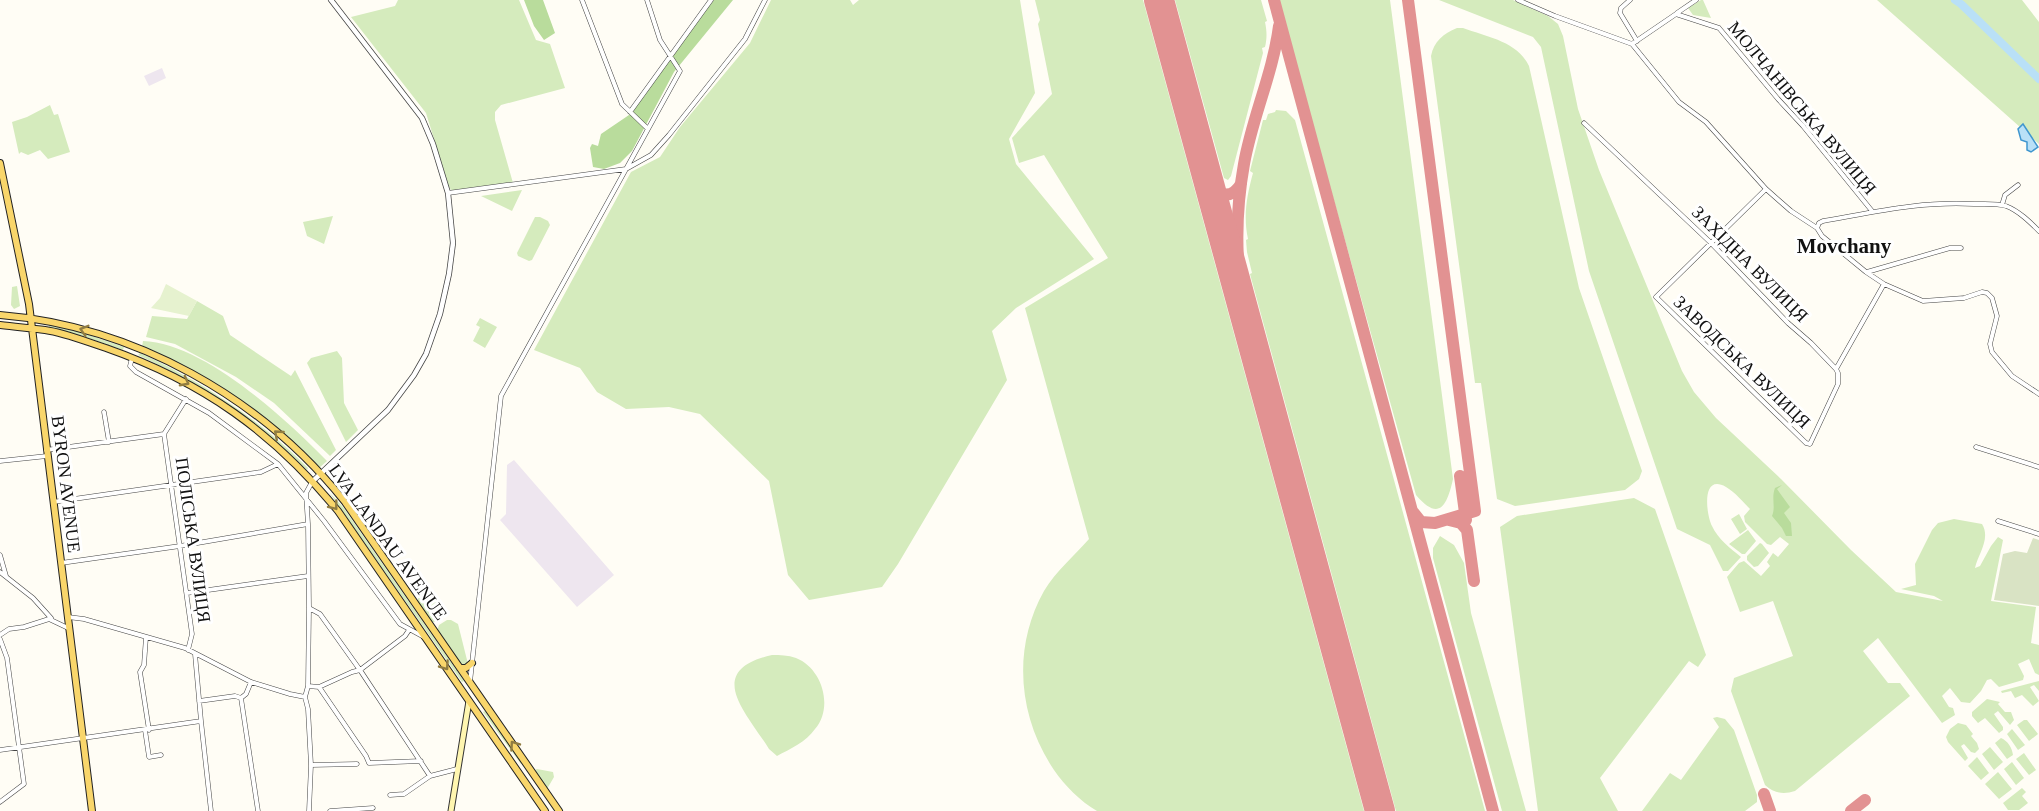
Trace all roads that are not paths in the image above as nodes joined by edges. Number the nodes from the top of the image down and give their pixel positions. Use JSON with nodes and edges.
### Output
{"nodes":[{"id":1,"x":331,"y":0,"type":"edge"},
{"id":2,"x":582,"y":0,"type":"edge"},
{"id":3,"x":647,"y":0,"type":"edge"},
{"id":4,"x":711,"y":0,"type":"edge"},
{"id":5,"x":765,"y":0,"type":"edge"},
{"id":6,"x":1518,"y":0,"type":"edge"},
{"id":7,"x":1630,"y":0,"type":"edge"},
{"id":8,"x":1696,"y":0,"type":"edge"},
{"id":9,"x":1676,"y":14,"type":"junction"},
{"id":10,"x":1637,"y":40,"type":"junction"},
{"id":11,"x":1632,"y":44,"type":"junction"},
{"id":12,"x":670,"y":55,"type":"junction"},
{"id":13,"x":630,"y":112,"type":"junction"},
{"id":14,"x":1584,"y":123,"type":"dead end"},
{"id":15,"x":648,"y":129,"type":"junction"},
{"id":16,"x":0,"y":163,"type":"edge"},
{"id":17,"x":626,"y":170,"type":"junction"},
{"id":18,"x":2018,"y":185,"type":"dead end"},
{"id":19,"x":1766,"y":189,"type":"junction"},
{"id":20,"x":448,"y":193,"type":"junction"},
{"id":21,"x":2002,"y":205,"type":"junction"},
{"id":22,"x":1872,"y":211,"type":"junction"},
{"id":23,"x":1817,"y":228,"type":"junction"},
{"id":24,"x":2039,"y":231,"type":"edge"},
{"id":25,"x":1711,"y":243,"type":"junction"},
{"id":26,"x":1961,"y":248,"type":"dead end"},
{"id":27,"x":1866,"y":272,"type":"junction"},
{"id":28,"x":1884,"y":284,"type":"junction"},
{"id":29,"x":0,"y":315,"type":"edge"},
{"id":30,"x":31,"y":317,"type":"junction"},
{"id":31,"x":0,"y":325,"type":"edge"},
{"id":32,"x":32,"y":329,"type":"junction"},
{"id":33,"x":136,"y":347,"type":"junction"},
{"id":34,"x":132,"y":357,"type":"junction"},
{"id":35,"x":1836,"y":369,"type":"junction"},
{"id":36,"x":2039,"y":394,"type":"edge"},
{"id":37,"x":186,"y":399,"type":"junction"},
{"id":38,"x":104,"y":412,"type":"dead end"},
{"id":39,"x":164,"y":434,"type":"junction"},
{"id":40,"x":109,"y":442,"type":"junction"},
{"id":41,"x":1976,"y":447,"type":"dead end"},
{"id":42,"x":47,"y":453,"type":"junction"},
{"id":43,"x":0,"y":461,"type":"edge"},
{"id":44,"x":278,"y":464,"type":"junction"},
{"id":45,"x":2039,"y":467,"type":"edge"},
{"id":46,"x":322,"y":473,"type":"junction"},
{"id":47,"x":313,"y":481,"type":"junction"},
{"id":48,"x":172,"y":485,"type":"junction"},
{"id":49,"x":306,"y":497,"type":"junction"},
{"id":50,"x":53,"y":502,"type":"junction"},
{"id":51,"x":1998,"y":521,"type":"dead end"},
{"id":52,"x":308,"y":524,"type":"junction"},
{"id":53,"x":2039,"y":534,"type":"edge"},
{"id":54,"x":180,"y":546,"type":"junction"},
{"id":55,"x":0,"y":555,"type":"edge"},
{"id":56,"x":61,"y":562,"type":"junction"},
{"id":57,"x":0,"y":572,"type":"edge"},
{"id":58,"x":6,"y":576,"type":"junction"},
{"id":59,"x":308,"y":576,"type":"junction"},
{"id":60,"x":187,"y":593,"type":"junction"},
{"id":61,"x":309,"y":608,"type":"junction"},
{"id":62,"x":68,"y":617,"type":"junction"},
{"id":63,"x":51,"y":619,"type":"junction"},
{"id":64,"x":69,"y":629,"type":"junction"},
{"id":65,"x":409,"y":630,"type":"junction"},
{"id":66,"x":0,"y":637,"type":"edge"},
{"id":67,"x":146,"y":637,"type":"junction"},
{"id":68,"x":425,"y":637,"type":"junction"},
{"id":69,"x":188,"y":650,"type":"junction"},
{"id":70,"x":195,"y":654,"type":"junction"},
{"id":71,"x":472,"y":663,"type":"junction"},
{"id":72,"x":460,"y":668,"type":"junction"},
{"id":73,"x":360,"y":670,"type":"junction"},
{"id":74,"x":251,"y":682,"type":"junction"},
{"id":75,"x":470,"y":683,"type":"junction"},
{"id":76,"x":308,"y":686,"type":"junction"},
{"id":77,"x":319,"y":687,"type":"junction"},
{"id":78,"x":305,"y":697,"type":"junction"},
{"id":79,"x":241,"y":698,"type":"junction"},
{"id":80,"x":199,"y":701,"type":"junction"},
{"id":81,"x":469,"y":701,"type":"junction"},
{"id":82,"x":201,"y":721,"type":"junction"},
{"id":83,"x":147,"y":730,"type":"junction"},
{"id":84,"x":82,"y":739,"type":"junction"},
{"id":85,"x":20,"y":748,"type":"junction"},
{"id":86,"x":0,"y":750,"type":"edge"},
{"id":87,"x":161,"y":755,"type":"dead end"},
{"id":88,"x":421,"y":761,"type":"junction"},
{"id":89,"x":357,"y":764,"type":"dead end"},
{"id":90,"x":311,"y":765,"type":"junction"},
{"id":91,"x":527,"y":765,"type":"junction"},
{"id":92,"x":457,"y":769,"type":"junction"},
{"id":93,"x":519,"y":772,"type":"junction"},
{"id":94,"x":430,"y":776,"type":"junction"},
{"id":95,"x":390,"y":795,"type":"dead end"},
{"id":96,"x":0,"y":802,"type":"edge"},
{"id":97,"x":373,"y":808,"type":"dead end"},
{"id":98,"x":92,"y":811,"type":"edge"},
{"id":99,"x":211,"y":811,"type":"edge"},
{"id":100,"x":258,"y":811,"type":"edge"},
{"id":101,"x":309,"y":811,"type":"edge"},
{"id":102,"x":330,"y":811,"type":"edge"},
{"id":103,"x":451,"y":811,"type":"edge"},
{"id":104,"x":546,"y":811,"type":"edge"},
{"id":105,"x":559,"y":811,"type":"edge"}],
"edges":[{"from":1,"to":20,"type":"street"},
{"from":2,"to":13,"type":"street"},
{"from":3,"to":12,"type":"street"},
{"from":4,"to":12,"type":"street"},
{"from":5,"to":17,"type":"street"},
{"from":6,"to":11,"type":"street"},
{"from":7,"to":10,"type":"street"},
{"from":8,"to":9,"type":"street"},
{"from":9,"to":10,"type":"street"},
{"from":9,"to":22,"type":"street","name":"МОЛЧАНІВСЬКА ВУЛИЦЯ"},
{"from":10,"to":11,"type":"street"},
{"from":11,"to":19,"type":"street"},
{"from":12,"to":13,"type":"street"},
{"from":12,"to":15,"type":"street"},
{"from":13,"to":15,"type":"street"},
{"from":14,"to":25,"type":"street","name":"ЗАХІДНА ВУЛИЦЯ"},
{"from":15,"to":17,"type":"street"},
{"from":16,"to":30,"type":"main road","name":"BYRON AVENUE"},
{"from":17,"to":20,"type":"street"},
{"from":17,"to":71,"type":"street"},
{"from":18,"to":21,"type":"street"},
{"from":19,"to":23,"type":"street"},
{"from":19,"to":25,"type":"street"},
{"from":20,"to":46,"type":"street"},
{"from":21,"to":22,"type":"street","name":"МОЛЧАНІВСЬКА ВУЛИЦЯ"},
{"from":21,"to":24,"type":"street","name":"МОЛЧАНІВСЬКА ВУЛИЦЯ"},
{"from":22,"to":23,"type":"street","name":"МОЛЧАНІВСЬКА ВУЛИЦЯ"},
{"from":23,"to":27,"type":"street"},
{"from":25,"to":35,"type":"street","name":"ЗАХІДНА ВУЛИЦЯ"},
{"from":25,"to":35,"type":"street","name":"ЗАВОДСЬКА ВУЛИЦЯ"},
{"from":26,"to":27,"type":"street"},
{"from":27,"to":28,"type":"street"},
{"from":28,"to":35,"type":"street"},
{"from":28,"to":36,"type":"street"},
{"from":29,"to":30,"type":"main road","name":"LVA LANDAU AVENUE"},
{"from":30,"to":32,"type":"main road","name":"BYRON AVENUE"},
{"from":33,"to":30,"type":"main road","name":"LVA LANDAU AVENUE","one_way":true},
{"from":31,"to":32,"type":"main road","name":"LVA LANDAU AVENUE"},
{"from":32,"to":34,"type":"main road","name":"LVA LANDAU AVENUE"},
{"from":32,"to":42,"type":"main road","name":"BYRON AVENUE"},
{"from":33,"to":34,"type":"main road"},
{"from":46,"to":33,"type":"main road","name":"LVA LANDAU AVENUE","one_way":true},
{"from":34,"to":37,"type":"street"},
{"from":34,"to":47,"type":"main road","name":"LVA LANDAU AVENUE","one_way":true},
{"from":37,"to":39,"type":"street"},
{"from":37,"to":44,"type":"street"},
{"from":38,"to":40,"type":"street"},
{"from":39,"to":40,"type":"street"},
{"from":39,"to":48,"type":"street","name":"ПОЛІСЬКА ВУЛИЦЯ"},
{"from":40,"to":42,"type":"street"},
{"from":41,"to":45,"type":"street"},
{"from":42,"to":43,"type":"street"},
{"from":42,"to":50,"type":"main road","name":"BYRON AVENUE"},
{"from":44,"to":48,"type":"street"},
{"from":44,"to":49,"type":"street"},
{"from":46,"to":47,"type":"street"},
{"from":46,"to":72,"type":"main road","name":"LVA LANDAU AVENUE"},
{"from":47,"to":49,"type":"street"},
{"from":47,"to":68,"type":"main road","name":"LVA LANDAU AVENUE","one_way":true},
{"from":48,"to":50,"type":"street"},
{"from":48,"to":54,"type":"street","name":"ПОЛІСЬКА ВУЛИЦЯ"},
{"from":49,"to":52,"type":"street"},
{"from":49,"to":65,"type":"street"},
{"from":50,"to":56,"type":"main road","name":"BYRON AVENUE"},
{"from":51,"to":53,"type":"street"},
{"from":52,"to":54,"type":"street"},
{"from":52,"to":59,"type":"street"},
{"from":54,"to":56,"type":"street"},
{"from":54,"to":60,"type":"street","name":"ПОЛІСЬКА ВУЛИЦЯ"},
{"from":55,"to":58,"type":"street"},
{"from":56,"to":62,"type":"main road","name":"BYRON AVENUE"},
{"from":57,"to":58,"type":"street"},
{"from":58,"to":63,"type":"street"},
{"from":59,"to":60,"type":"street"},
{"from":59,"to":61,"type":"street"},
{"from":60,"to":69,"type":"street","name":"ПОЛІСЬКА ВУЛИЦЯ"},
{"from":61,"to":73,"type":"street"},
{"from":61,"to":76,"type":"street"},
{"from":62,"to":64,"type":"main road","name":"BYRON AVENUE"},
{"from":62,"to":67,"type":"street"},
{"from":63,"to":64,"type":"street"},
{"from":63,"to":66,"type":"street"},
{"from":64,"to":84,"type":"main road","name":"BYRON AVENUE"},
{"from":65,"to":68,"type":"street"},
{"from":65,"to":73,"type":"street"},
{"from":66,"to":85,"type":"street"},
{"from":67,"to":69,"type":"street"},
{"from":67,"to":83,"type":"street"},
{"from":68,"to":81,"type":"main road","name":"LVA LANDAU AVENUE","one_way":true},
{"from":69,"to":70,"type":"street"},
{"from":70,"to":74,"type":"street"},
{"from":70,"to":80,"type":"street"},
{"from":71,"to":72,"type":"main road"},
{"from":71,"to":75,"type":"street"},
{"from":72,"to":75,"type":"main road","name":"LVA LANDAU AVENUE"},
{"from":73,"to":77,"type":"street"},
{"from":73,"to":88,"type":"street"},
{"from":74,"to":78,"type":"street"},
{"from":74,"to":79,"type":"street"},
{"from":75,"to":81,"type":"main road"},
{"from":91,"to":75,"type":"main road","name":"LVA LANDAU AVENUE","one_way":true},
{"from":76,"to":77,"type":"street"},
{"from":76,"to":78,"type":"street"},
{"from":77,"to":88,"type":"street"},
{"from":78,"to":90,"type":"street"},
{"from":79,"to":80,"type":"street"},
{"from":79,"to":100,"type":"street"},
{"from":80,"to":82,"type":"street"},
{"from":81,"to":92,"type":"main road"},
{"from":81,"to":93,"type":"main road","name":"LVA LANDAU AVENUE"},
{"from":82,"to":83,"type":"street"},
{"from":82,"to":99,"type":"street"},
{"from":83,"to":84,"type":"street"},
{"from":83,"to":87,"type":"street"},
{"from":84,"to":85,"type":"street"},
{"from":84,"to":98,"type":"main road","name":"BYRON AVENUE"},
{"from":85,"to":86,"type":"street"},
{"from":85,"to":96,"type":"street"},
{"from":88,"to":94,"type":"street"},
{"from":89,"to":90,"type":"street"},
{"from":90,"to":101,"type":"street"},
{"from":91,"to":93,"type":"main road"},
{"from":91,"to":105,"type":"main road","name":"LVA LANDAU AVENUE"},
{"from":92,"to":94,"type":"street"},
{"from":92,"to":103,"type":"main road"},
{"from":93,"to":104,"type":"main road","name":"LVA LANDAU AVENUE"},
{"from":94,"to":95,"type":"street"},
{"from":97,"to":102,"type":"street"}]}
